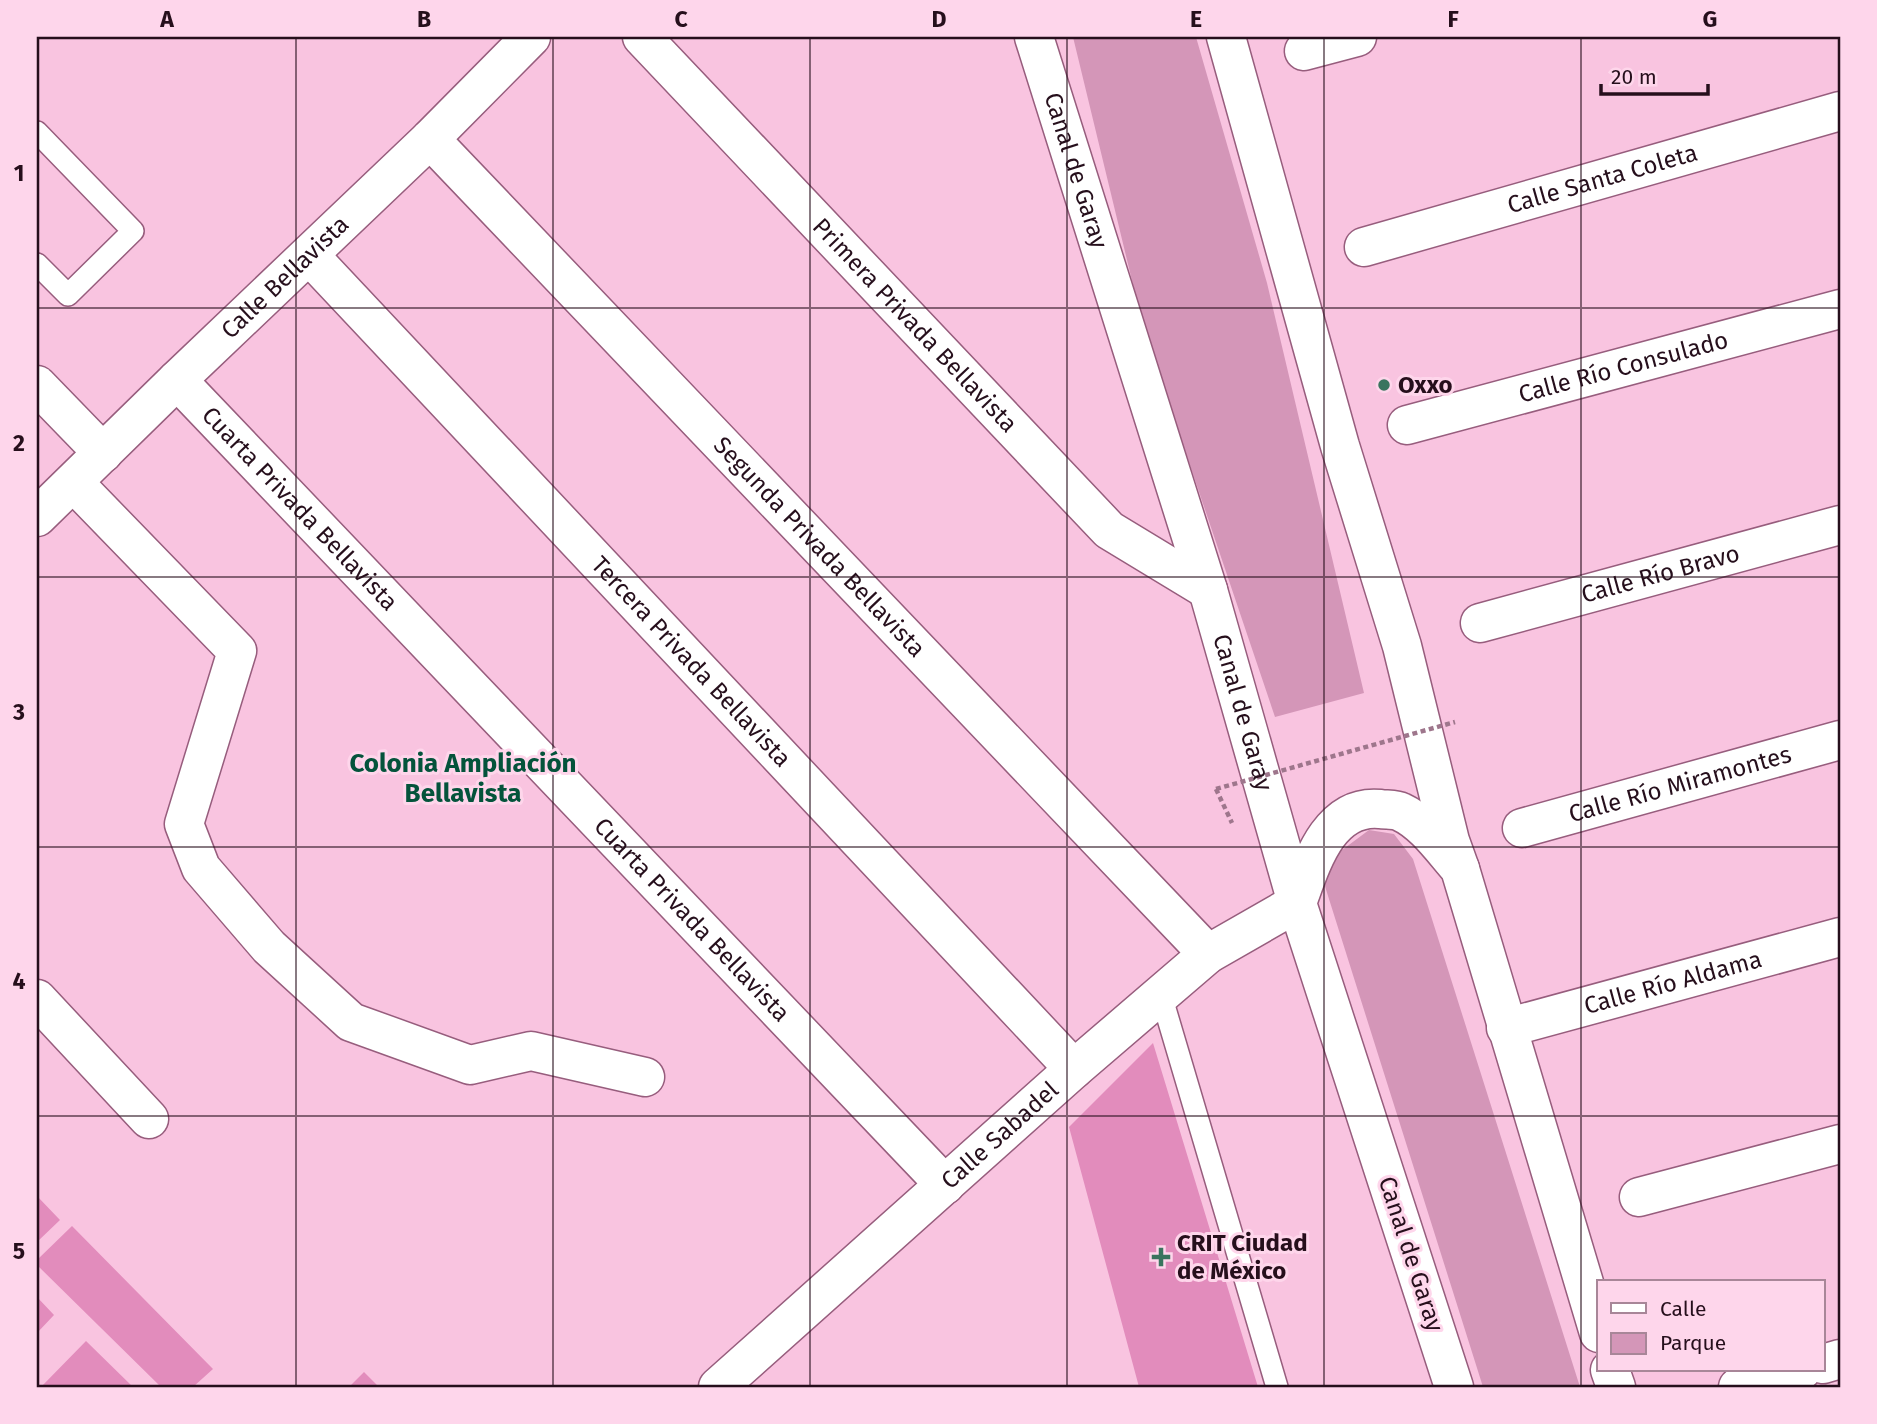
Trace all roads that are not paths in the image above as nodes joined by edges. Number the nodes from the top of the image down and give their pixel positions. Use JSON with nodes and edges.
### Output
{"nodes":[{"id":1,"x":531,"y":37,"type":"edge"},
{"id":2,"x":642,"y":37,"type":"edge"},
{"id":3,"x":1034,"y":37,"type":"edge"},
{"id":4,"x":1226,"y":37,"type":"edge"},
{"id":5,"x":1357,"y":37,"type":"edge"},
{"id":6,"x":1304,"y":51,"type":"dead end"},
{"id":7,"x":1840,"y":111,"type":"edge"},
{"id":8,"x":37,"y":132,"type":"edge"},
{"id":9,"x":430,"y":139,"type":"junction"},
{"id":10,"x":1364,"y":247,"type":"dead end"},
{"id":11,"x":309,"y":255,"type":"junction"},
{"id":12,"x":37,"y":264,"type":"edge"},
{"id":13,"x":1840,"y":309,"type":"edge"},
{"id":14,"x":177,"y":380,"type":"junction"},
{"id":15,"x":37,"y":385,"type":"edge"},
{"id":16,"x":1407,"y":425,"type":"dead end"},
{"id":17,"x":103,"y":453,"type":"junction"},
{"id":18,"x":74,"y":483,"type":"junction"},
{"id":19,"x":37,"y":517,"type":"edge"},
{"id":20,"x":1840,"y":525,"type":"edge"},
{"id":21,"x":1208,"y":590,"type":"junction"},
{"id":22,"x":1480,"y":623,"type":"dead end"},
{"id":23,"x":1840,"y":740,"type":"edge"},
{"id":24,"x":1522,"y":828,"type":"dead end"},
{"id":25,"x":1460,"y":869,"type":"junction"},
{"id":26,"x":1297,"y":903,"type":"junction"},
{"id":27,"x":1840,"y":937,"type":"edge"},
{"id":28,"x":1208,"y":954,"type":"junction"},
{"id":29,"x":1161,"y":995,"type":"junction"},
{"id":30,"x":37,"y":999,"type":"edge"},
{"id":31,"x":1506,"y":1027,"type":"junction"},
{"id":32,"x":1074,"y":1069,"type":"junction"},
{"id":33,"x":645,"y":1077,"type":"dead end"},
{"id":34,"x":149,"y":1119,"type":"dead end"},
{"id":35,"x":1840,"y":1144,"type":"edge"},
{"id":36,"x":945,"y":1185,"type":"junction"},
{"id":37,"x":1639,"y":1197,"type":"dead end"},
{"id":38,"x":1597,"y":1326,"type":"edge"},
{"id":39,"x":1794,"y":1372,"type":"edge"},
{"id":40,"x":718,"y":1387,"type":"edge"},
{"id":41,"x":1277,"y":1387,"type":"edge"},
{"id":42,"x":1454,"y":1387,"type":"edge"},
{"id":43,"x":1738,"y":1387,"type":"edge"}],
"edges":[{"from":1,"to":9,"type":"main road","name":"Calle Bellavista"},
{"from":2,"to":21,"type":"main road","name":"Primera Privada Bellavista"},
{"from":3,"to":21,"type":"main road","name":"Canal de Garay"},
{"from":4,"to":25,"type":"main road"},
{"from":5,"to":6,"type":"main road"},
{"from":7,"to":10,"type":"main road","name":"Calle Santa Coleta"},
{"from":8,"to":12,"type":"lane"},
{"from":9,"to":11,"type":"main road","name":"Calle Bellavista"},
{"from":9,"to":28,"type":"main road","name":"Segunda Privada Bellavista"},
{"from":11,"to":14,"type":"main road","name":"Calle Bellavista"},
{"from":11,"to":32,"type":"main road","name":"Tercera Privada Bellavista"},
{"from":13,"to":16,"type":"main road","name":"Calle Río Consulado"},
{"from":14,"to":17,"type":"main road","name":"Calle Bellavista"},
{"from":14,"to":36,"type":"main road","name":"Cuarta Privada Bellavista"},
{"from":15,"to":17,"type":"main road"},
{"from":17,"to":18,"type":"main road","name":"Calle Bellavista"},
{"from":18,"to":19,"type":"main road","name":"Calle Bellavista"},
{"from":18,"to":33,"type":"main road"},
{"from":20,"to":22,"type":"main road","name":"Calle Río Bravo"},
{"from":21,"to":26,"type":"main road","name":"Canal de Garay"},
{"from":23,"to":24,"type":"main road","name":"Calle Río Miramontes"},
{"from":25,"to":26,"type":"main road"},
{"from":25,"to":31,"type":"main road"},
{"from":26,"to":28,"type":"main road","name":"Calle Sabadel"},
{"from":26,"to":42,"type":"main road","name":"Canal de Garay"},
{"from":27,"to":31,"type":"main road","name":"Calle Río Aldama"},
{"from":28,"to":29,"type":"main road","name":"Calle Sabadel"},
{"from":29,"to":32,"type":"main road","name":"Calle Sabadel"},
{"from":29,"to":41,"type":"lane"},
{"from":30,"to":34,"type":"main road"},
{"from":31,"to":38,"type":"main road"},
{"from":32,"to":36,"type":"main road","name":"Calle Sabadel"},
{"from":35,"to":37,"type":"main road"},
{"from":36,"to":40,"type":"main road","name":"Calle Sabadel"},
{"from":39,"to":43,"type":"main road"}]}
